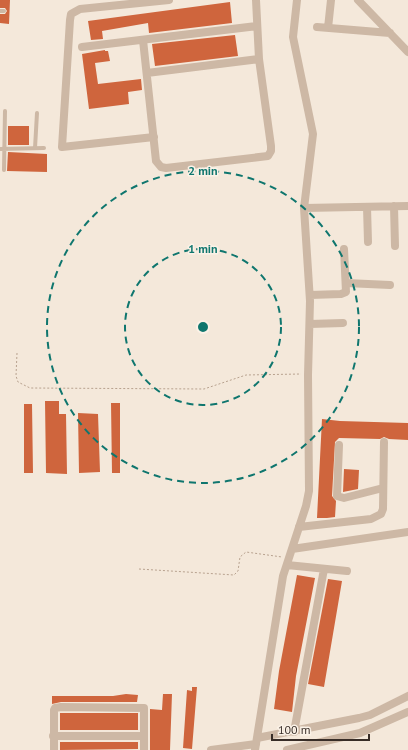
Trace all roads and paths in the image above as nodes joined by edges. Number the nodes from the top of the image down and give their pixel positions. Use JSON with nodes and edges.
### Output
{"nodes":[{"id":1,"x":169,"y":0,"type":"edge"},
{"id":2,"x":256,"y":0,"type":"edge"},
{"id":3,"x":297,"y":0,"type":"edge"},
{"id":4,"x":331,"y":0,"type":"edge"},
{"id":5,"x":358,"y":0,"type":"edge"},
{"id":6,"x":257,"y":26,"type":"junction"},
{"id":7,"x":317,"y":27,"type":"dead end"},
{"id":8,"x":328,"y":28,"type":"junction"},
{"id":9,"x":390,"y":32,"type":"junction"},
{"id":10,"x":143,"y":40,"type":"junction"},
{"id":11,"x":82,"y":47,"type":"dead end"},
{"id":12,"x":408,"y":52,"type":"edge"},
{"id":13,"x":259,"y":59,"type":"junction"},
{"id":14,"x":147,"y":73,"type":"junction"},
{"id":15,"x":5,"y":111,"type":"dead end"},
{"id":16,"x":36,"y":113,"type":"dead end"},
{"id":17,"x":154,"y":137,"type":"junction"},
{"id":18,"x":35,"y":148,"type":"junction"},
{"id":19,"x":44,"y":148,"type":"dead end"},
{"id":20,"x":2,"y":149,"type":"edge"},
{"id":21,"x":4,"y":170,"type":"dead end"},
{"id":22,"x":394,"y":206,"type":"junction"},
{"id":23,"x":408,"y":206,"type":"edge"},
{"id":24,"x":367,"y":207,"type":"junction"},
{"id":25,"x":304,"y":208,"type":"junction"},
{"id":26,"x":368,"y":242,"type":"dead end"},
{"id":27,"x":395,"y":246,"type":"dead end"},
{"id":28,"x":344,"y":249,"type":"dead end"},
{"id":29,"x":346,"y":283,"type":"junction"},
{"id":30,"x":390,"y":285,"type":"dead end"},
{"id":31,"x":310,"y":295,"type":"junction"},
{"id":32,"x":343,"y":323,"type":"dead end"},
{"id":33,"x":310,"y":324,"type":"junction"},
{"id":34,"x":16,"y":353,"type":"dead end"},
{"id":35,"x":308,"y":374,"type":"junction"},
{"id":36,"x":384,"y":442,"type":"dead end"},
{"id":37,"x":340,"y":445,"type":"dead end"},
{"id":38,"x":383,"y":488,"type":"junction"},
{"id":39,"x":299,"y":526,"type":"junction"},
{"id":40,"x":408,"y":532,"type":"edge"},
{"id":41,"x":292,"y":549,"type":"junction"},
{"id":42,"x":288,"y":561,"type":"junction"},
{"id":43,"x":139,"y":569,"type":"dead end"},
{"id":44,"x":324,"y":569,"type":"junction"},
{"id":45,"x":347,"y":571,"type":"dead end"},
{"id":46,"x":408,"y":696,"type":"edge"},
{"id":47,"x":408,"y":712,"type":"edge"},
{"id":48,"x":294,"y":732,"type":"junction"},
{"id":49,"x":54,"y":736,"type":"junction"},
{"id":50,"x":144,"y":736,"type":"junction"},
{"id":51,"x":256,"y":744,"type":"edge"},
{"id":52,"x":54,"y":750,"type":"edge"},
{"id":53,"x":144,"y":750,"type":"edge"},
{"id":54,"x":211,"y":750,"type":"edge"},
{"id":55,"x":287,"y":750,"type":"edge"}],
"edges":[{"from":1,"to":17,"type":"street"},
{"from":2,"to":6,"type":"street"},
{"from":3,"to":25,"type":"street"},
{"from":4,"to":8,"type":"street"},
{"from":5,"to":9,"type":"street"},
{"from":6,"to":10,"type":"street"},
{"from":6,"to":13,"type":"street"},
{"from":7,"to":8,"type":"street"},
{"from":8,"to":9,"type":"street"},
{"from":9,"to":12,"type":"street"},
{"from":10,"to":11,"type":"street"},
{"from":10,"to":14,"type":"street"},
{"from":13,"to":14,"type":"street"},
{"from":13,"to":17,"type":"street"},
{"from":14,"to":17,"type":"street"},
{"from":15,"to":20,"type":"lane"},
{"from":16,"to":18,"type":"lane"},
{"from":18,"to":19,"type":"lane"},
{"from":18,"to":20,"type":"lane"},
{"from":20,"to":21,"type":"lane"},
{"from":22,"to":23,"type":"street"},
{"from":22,"to":24,"type":"street"},
{"from":22,"to":27,"type":"street"},
{"from":24,"to":25,"type":"street"},
{"from":24,"to":26,"type":"street"},
{"from":25,"to":31,"type":"street"},
{"from":28,"to":29,"type":"street"},
{"from":29,"to":30,"type":"street"},
{"from":29,"to":31,"type":"street"},
{"from":31,"to":33,"type":"street"},
{"from":32,"to":33,"type":"street"},
{"from":33,"to":35,"type":"street"},
{"from":34,"to":35,"type":"path"},
{"from":35,"to":39,"type":"street"},
{"from":36,"to":38,"type":"street"},
{"from":37,"to":38,"type":"street"},
{"from":38,"to":39,"type":"street"},
{"from":39,"to":41,"type":"street"},
{"from":40,"to":41,"type":"street"},
{"from":41,"to":42,"type":"street"},
{"from":42,"to":43,"type":"path"},
{"from":42,"to":44,"type":"street"},
{"from":42,"to":51,"type":"street"},
{"from":44,"to":45,"type":"street"},
{"from":44,"to":48,"type":"street"},
{"from":46,"to":48,"type":"street"},
{"from":47,"to":55,"type":"street"},
{"from":48,"to":51,"type":"street"},
{"from":49,"to":50,"type":"street"},
{"from":49,"to":50,"type":"street"},
{"from":49,"to":52,"type":"street"},
{"from":50,"to":53,"type":"street"},
{"from":51,"to":54,"type":"street"}]}
